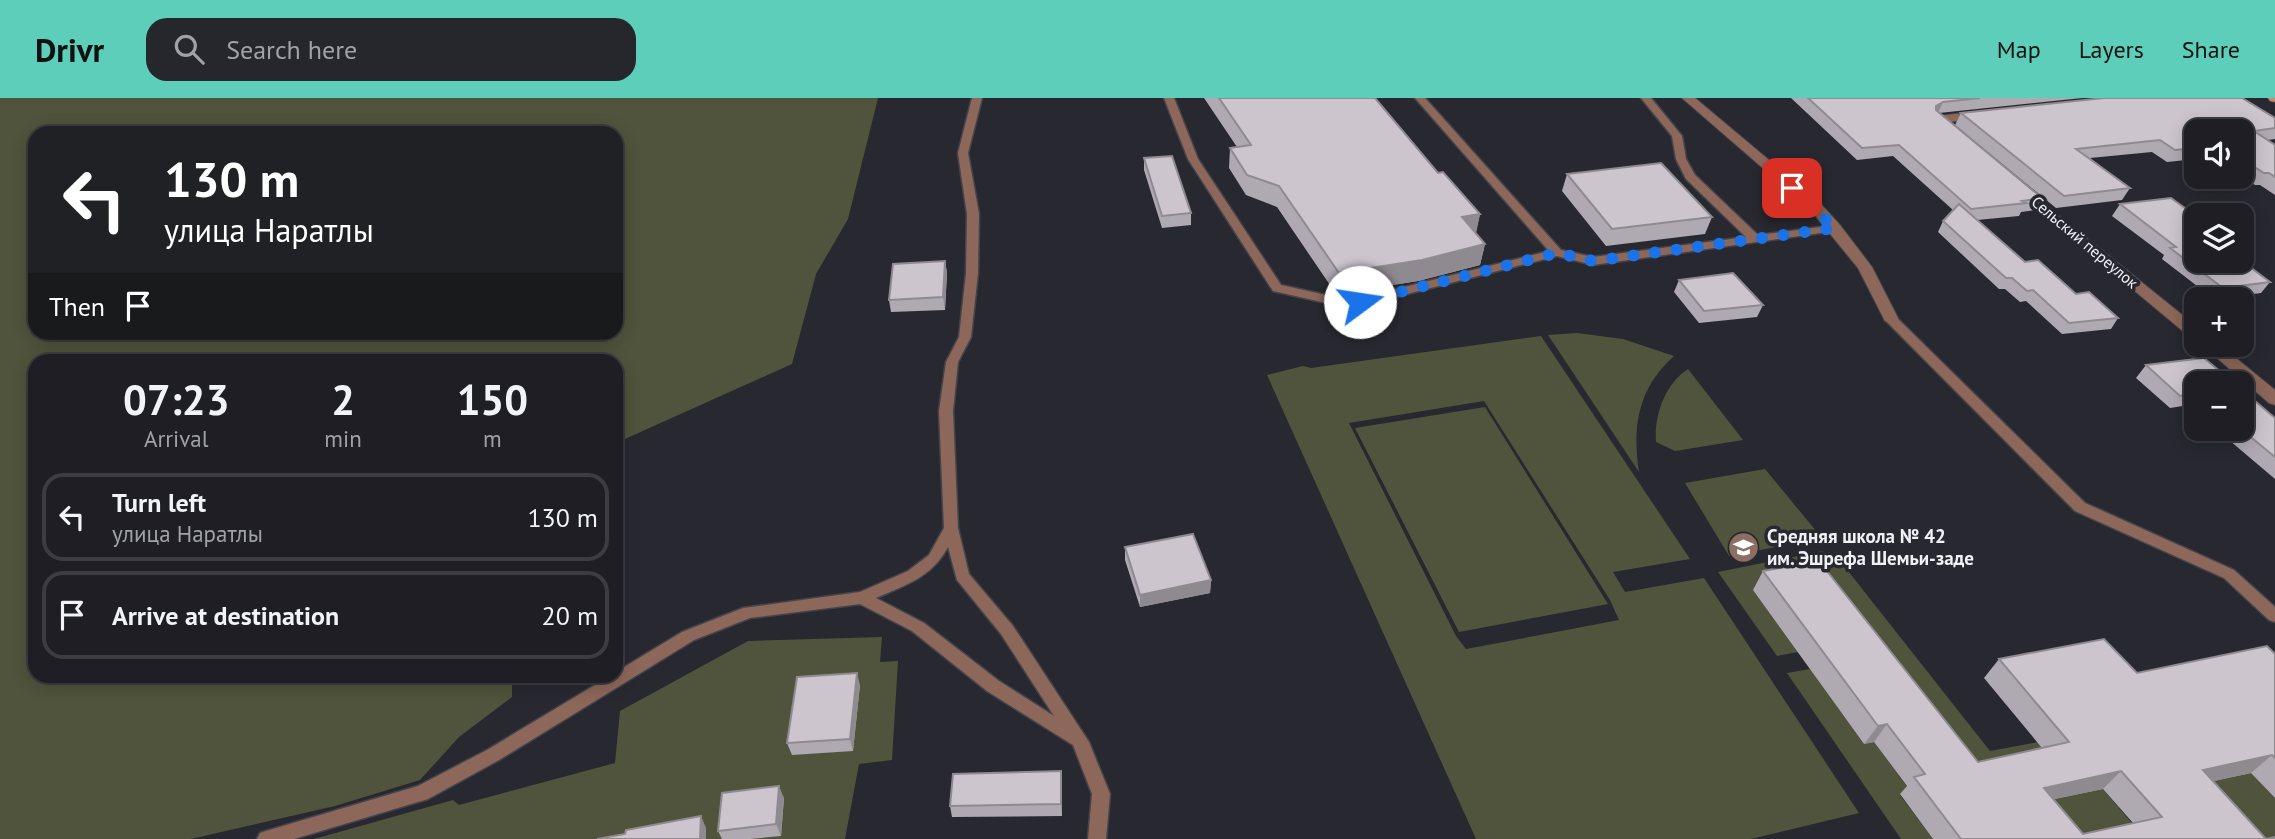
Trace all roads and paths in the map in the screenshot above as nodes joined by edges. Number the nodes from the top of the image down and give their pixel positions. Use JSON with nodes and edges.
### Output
{"nodes":[{"id":1,"x":977,"y":98,"type":"edge"},
{"id":2,"x":1169,"y":98,"type":"edge"},
{"id":3,"x":1420,"y":98,"type":"edge"},
{"id":4,"x":1646,"y":98,"type":"edge"},
{"id":5,"x":1688,"y":98,"type":"edge"},
{"id":6,"x":1992,"y":114,"type":"edge"},
{"id":7,"x":1959,"y":138,"type":"edge"},
{"id":8,"x":2013,"y":182,"type":"edge"},
{"id":9,"x":1835,"y":228,"type":"junction"},
{"id":10,"x":1755,"y":239,"type":"junction"},
{"id":11,"x":1557,"y":253,"type":"junction"},
{"id":12,"x":1890,"y":318,"type":"joint"},
{"id":13,"x":2184,"y":324,"type":"edge"},
{"id":14,"x":2224,"y":357,"type":"edge"},
{"id":15,"x":2275,"y":399,"type":"edge"},
{"id":16,"x":951,"y":528,"type":"junction"},
{"id":17,"x":862,"y":598,"type":"junction"},
{"id":18,"x":2275,"y":616,"type":"edge"},
{"id":19,"x":623,"y":676,"type":"edge"},
{"id":20,"x":611,"y":683,"type":"edge"},
{"id":21,"x":1080,"y":742,"type":"junction"},
{"id":22,"x":266,"y":839,"type":"edge"},
{"id":23,"x":1097,"y":839,"type":"edge"}],
"edges":[{"from":1,"to":16,"type":"lane"},
{"from":2,"to":11,"type":"lane"},
{"from":3,"to":11,"type":"lane"},
{"from":4,"to":10,"type":"lane"},
{"from":5,"to":9,"type":"street"},
{"from":6,"to":7,"type":"street"},
{"from":8,"to":13,"type":"street","name":"Сельский переулок"},
{"from":9,"to":10,"type":"lane"},
{"from":9,"to":12,"type":"street"},
{"from":10,"to":11,"type":"lane"},
{"from":12,"to":18,"type":"lane"},
{"from":14,"to":15,"type":"street"},
{"from":16,"to":17,"type":"lane"},
{"from":16,"to":21,"type":"lane"},
{"from":17,"to":19,"type":"lane"},
{"from":17,"to":21,"type":"lane"},
{"from":20,"to":22,"type":"lane"},
{"from":21,"to":23,"type":"lane"}]}
